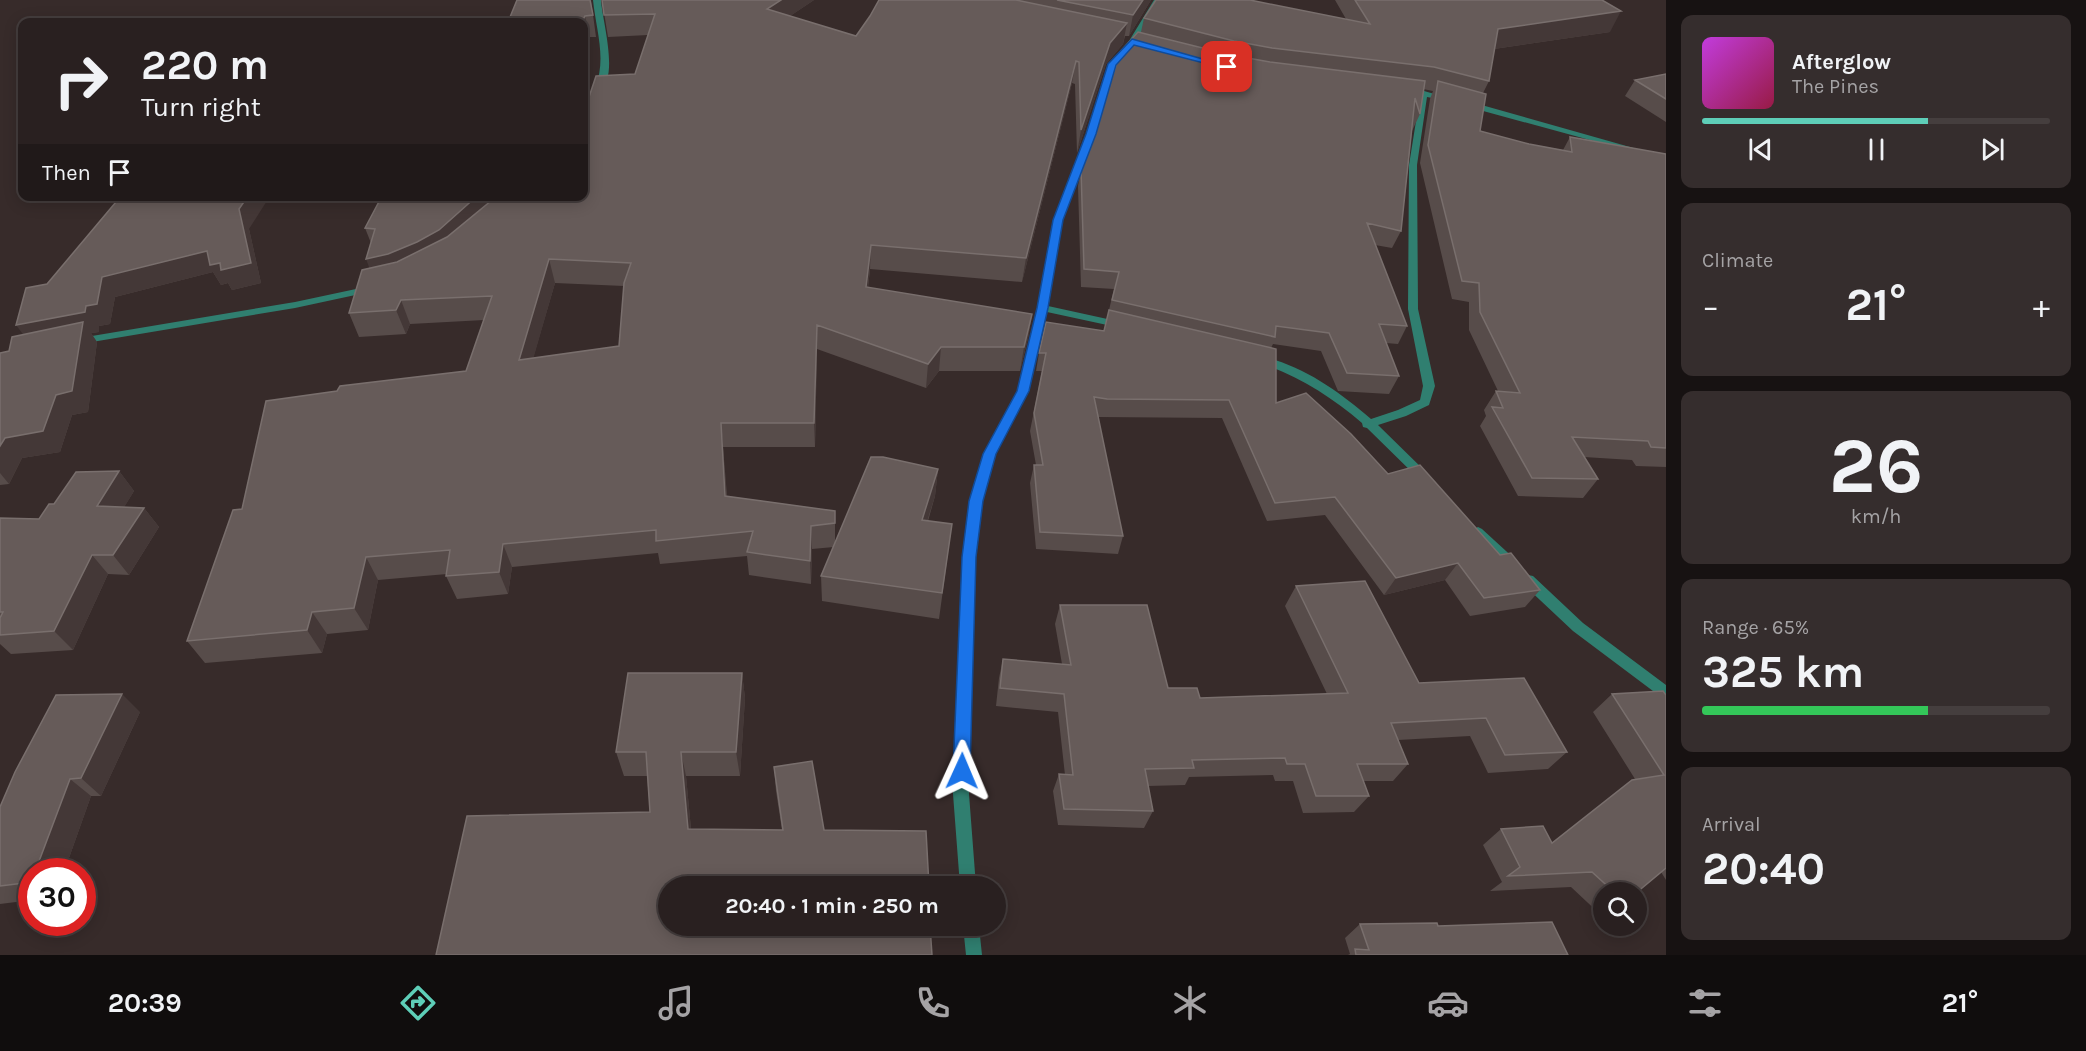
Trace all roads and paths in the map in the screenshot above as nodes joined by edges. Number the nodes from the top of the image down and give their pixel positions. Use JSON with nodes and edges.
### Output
{"nodes":[{"id":1,"x":597,"y":0,"type":"edge"},
{"id":2,"x":1158,"y":0,"type":"edge"},
{"id":3,"x":1402,"y":90,"type":"edge"},
{"id":4,"x":1424,"y":93,"type":"junction"},
{"id":5,"x":593,"y":99,"type":"edge"},
{"id":6,"x":1453,"y":100,"type":"edge"},
{"id":7,"x":1462,"y":102,"type":"edge"},
{"id":8,"x":1643,"y":152,"type":"edge"},
{"id":9,"x":381,"y":287,"type":"edge"},
{"id":10,"x":1043,"y":308,"type":"junction"},
{"id":11,"x":1134,"y":328,"type":"edge"},
{"id":12,"x":69,"y":343,"type":"edge"},
{"id":13,"x":1252,"y":356,"type":"edge"},
{"id":14,"x":1367,"y":424,"type":"junction"},
{"id":15,"x":1437,"y":490,"type":"edge"},
{"id":16,"x":1470,"y":524,"type":"edge"},
{"id":17,"x":1666,"y":693,"type":"edge"},
{"id":18,"x":967,"y":876,"type":"edge"},
{"id":19,"x":973,"y":936,"type":"edge"},
{"id":20,"x":974,"y":955,"type":"edge"}],
"edges":[{"from":1,"to":5,"type":"street"},
{"from":2,"to":10,"type":"street"},
{"from":3,"to":4,"type":"street"},
{"from":4,"to":6,"type":"street"},
{"from":4,"to":14,"type":"street"},
{"from":7,"to":8,"type":"street"},
{"from":9,"to":12,"type":"street"},
{"from":10,"to":11,"type":"street"},
{"from":10,"to":18,"type":"street"},
{"from":13,"to":14,"type":"street"},
{"from":14,"to":15,"type":"street"},
{"from":16,"to":17,"type":"street"},
{"from":19,"to":20,"type":"street"}]}
